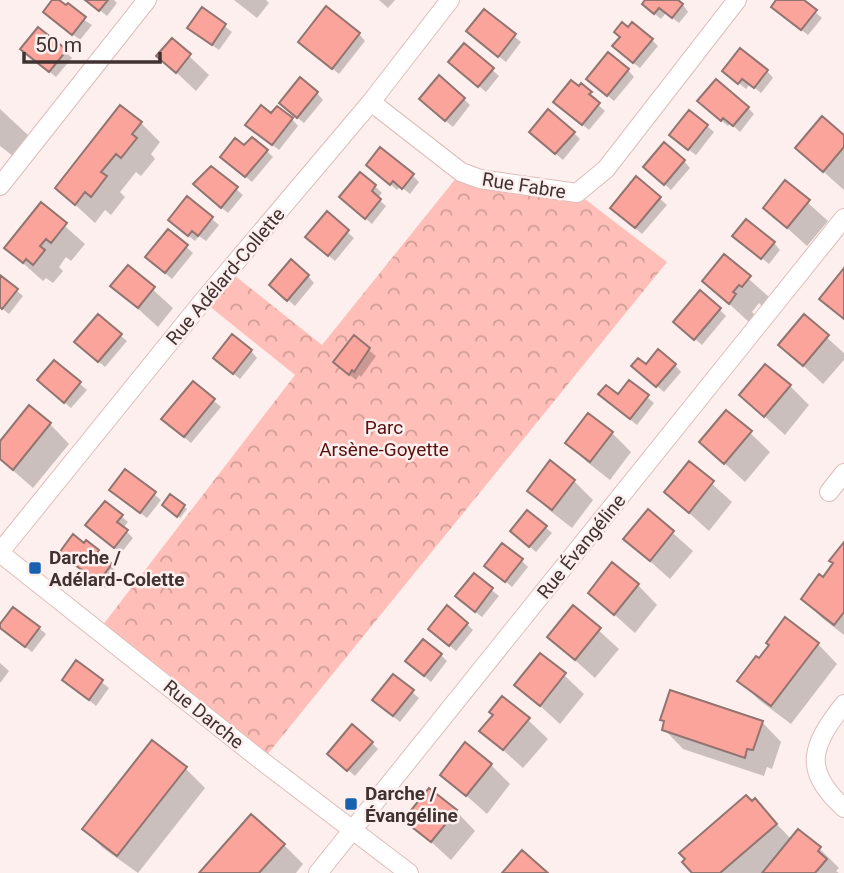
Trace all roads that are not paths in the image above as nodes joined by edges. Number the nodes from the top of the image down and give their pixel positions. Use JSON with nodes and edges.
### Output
{"nodes":[{"id":1,"x":147,"y":0,"type":"edge"},
{"id":2,"x":450,"y":0,"type":"edge"},
{"id":3,"x":737,"y":0,"type":"edge"},
{"id":4,"x":371,"y":102,"type":"junction"},
{"id":5,"x":0,"y":186,"type":"edge"},
{"id":6,"x":844,"y":218,"type":"edge"},
{"id":7,"x":844,"y":473,"type":"edge"},
{"id":8,"x":829,"y":492,"type":"dead end"},
{"id":9,"x":0,"y":553,"type":"edge"},
{"id":10,"x":844,"y":704,"type":"edge"},
{"id":11,"x":844,"y":808,"type":"edge"},
{"id":12,"x":354,"y":830,"type":"junction"},
{"id":13,"x":318,"y":873,"type":"edge"},
{"id":14,"x":409,"y":873,"type":"edge"}],
"edges":[{"from":1,"to":5,"type":"street"},
{"from":2,"to":4,"type":"street","name":"Rue Adélard-Collette"},
{"from":3,"to":4,"type":"street","name":"Rue Fabre"},
{"from":4,"to":9,"type":"street","name":"Rue Adélard-Collette"},
{"from":6,"to":12,"type":"street","name":"Rue Évangéline"},
{"from":7,"to":8,"type":"street"},
{"from":9,"to":12,"type":"street","name":"Rue Darche"},
{"from":10,"to":11,"type":"street"},
{"from":12,"to":13,"type":"street","name":"Rue Évangéline"},
{"from":12,"to":14,"type":"street","name":"Rue Darche"}]}
